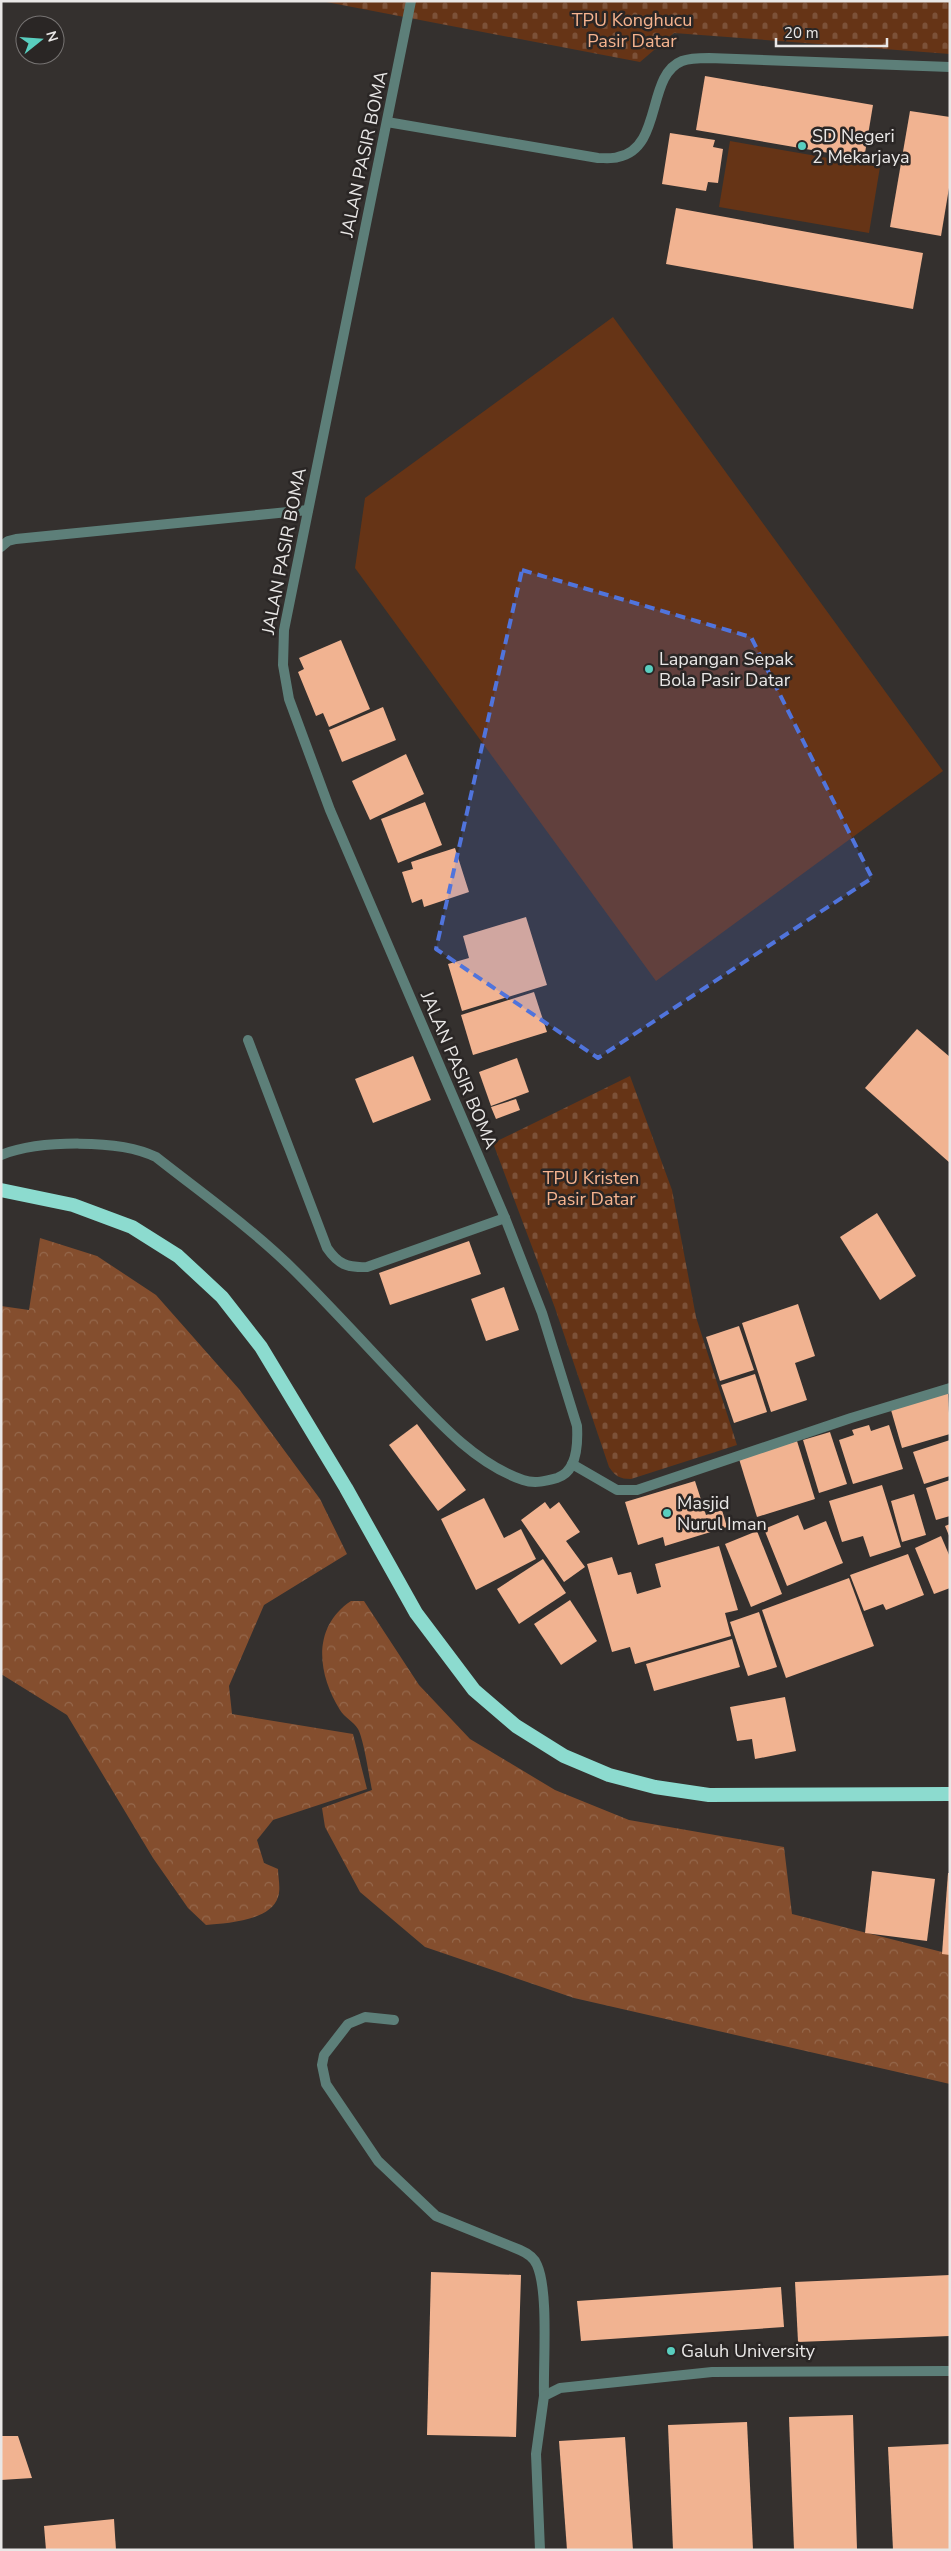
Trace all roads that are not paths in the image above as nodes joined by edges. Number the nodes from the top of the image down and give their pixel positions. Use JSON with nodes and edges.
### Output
{"nodes":[{"id":1,"x":411,"y":1,"type":"edge"},
{"id":2,"x":950,"y":67,"type":"edge"},
{"id":3,"x":387,"y":122,"type":"junction"},
{"id":4,"x":308,"y":510,"type":"junction"},
{"id":5,"x":1,"y":548,"type":"edge"},
{"id":6,"x":248,"y":1040,"type":"dead end"},
{"id":7,"x":1,"y":1155,"type":"edge"},
{"id":8,"x":1,"y":1190,"type":"edge"},
{"id":9,"x":505,"y":1218,"type":"junction"},
{"id":10,"x":950,"y":1388,"type":"edge"},
{"id":11,"x":572,"y":1464,"type":"junction"},
{"id":12,"x":950,"y":1794,"type":"edge"},
{"id":13,"x":394,"y":2020,"type":"dead end"},
{"id":14,"x":950,"y":2371,"type":"edge"},
{"id":15,"x":544,"y":2396,"type":"junction"},
{"id":16,"x":540,"y":2550,"type":"edge"}],
"edges":[{"from":1,"to":3,"type":"street","name":"JALAN PASIR BOMA"},
{"from":2,"to":3,"type":"street"},
{"from":3,"to":4,"type":"street","name":"JALAN PASIR BOMA"},
{"from":4,"to":5,"type":"street"},
{"from":4,"to":9,"type":"street","name":"JALAN PASIR BOMA"},
{"from":6,"to":9,"type":"street"},
{"from":7,"to":11,"type":"street"},
{"from":8,"to":12,"type":"highway"},
{"from":9,"to":11,"type":"street","name":"JALAN PASIR BOMA"},
{"from":10,"to":11,"type":"street"},
{"from":13,"to":15,"type":"street"},
{"from":14,"to":15,"type":"street"},
{"from":15,"to":16,"type":"street"}]}
